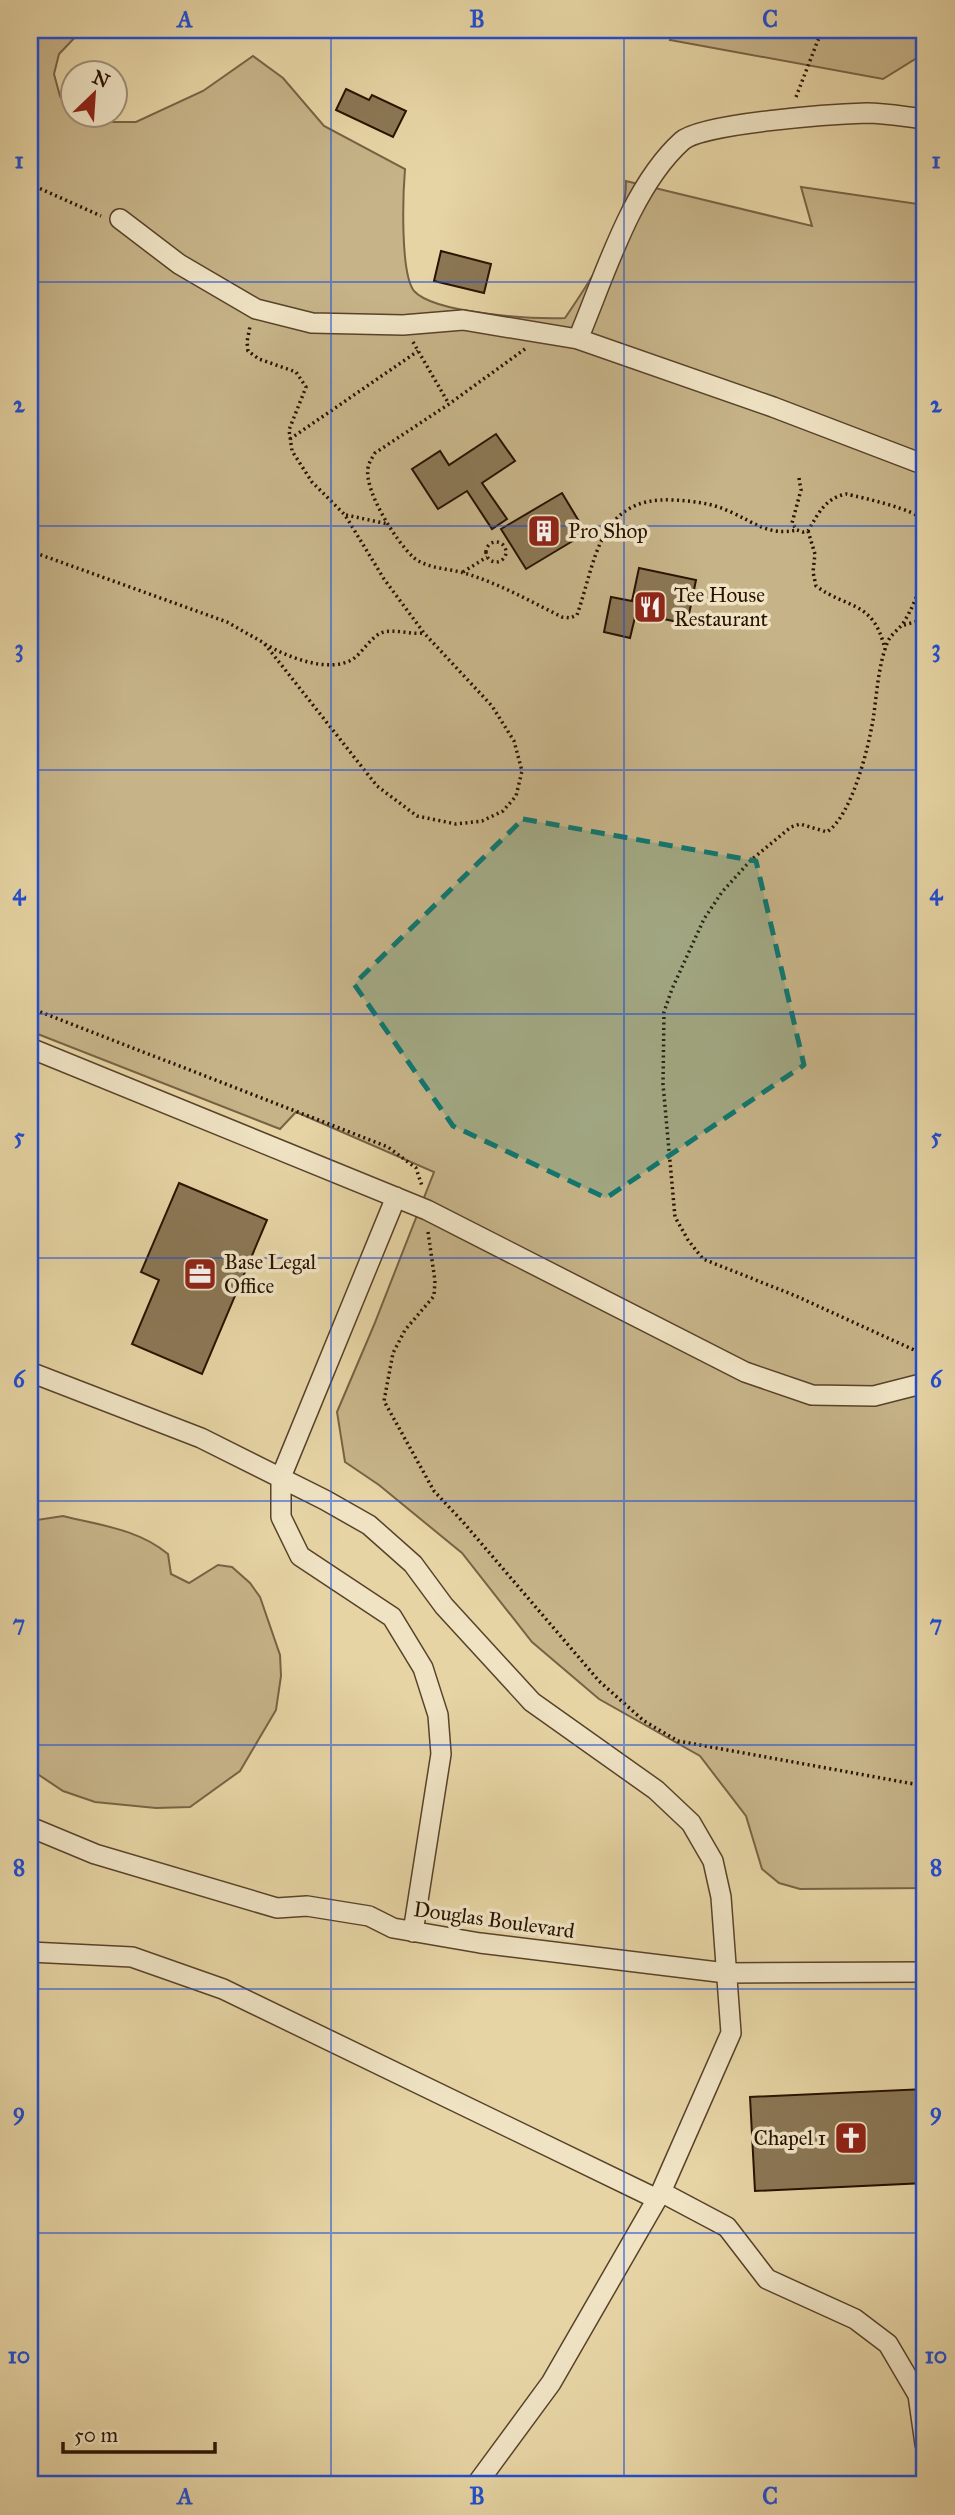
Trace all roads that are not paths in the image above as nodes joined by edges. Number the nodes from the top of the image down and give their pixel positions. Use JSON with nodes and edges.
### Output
{"nodes":[{"id":1,"x":925,"y":119,"type":"edge"},
{"id":2,"x":120,"y":219,"type":"road end"},
{"id":3,"x":579,"y":339,"type":"junction"},
{"id":4,"x":925,"y":465,"type":"edge"},
{"id":5,"x":30,"y":1048,"type":"edge"},
{"id":6,"x":396,"y":1197,"type":"junction"},
{"id":7,"x":30,"y":1373,"type":"edge"},
{"id":8,"x":925,"y":1383,"type":"edge"},
{"id":9,"x":281,"y":1478,"type":"junction"},
{"id":10,"x":30,"y":1828,"type":"edge"},
{"id":11,"x":413,"y":1933,"type":"junction"},
{"id":12,"x":30,"y":1952,"type":"edge"},
{"id":13,"x":925,"y":1972,"type":"edge"},
{"id":14,"x":726,"y":1973,"type":"junction"},
{"id":15,"x":659,"y":2195,"type":"junction"},
{"id":16,"x":925,"y":2445,"type":"edge"},
{"id":17,"x":476,"y":2485,"type":"edge"}],
"edges":[{"from":1,"to":3,"type":"street"},
{"from":2,"to":3,"type":"street"},
{"from":3,"to":4,"type":"street"},
{"from":5,"to":6,"type":"street"},
{"from":6,"to":8,"type":"street"},
{"from":6,"to":9,"type":"street"},
{"from":7,"to":9,"type":"street"},
{"from":9,"to":11,"type":"street"},
{"from":9,"to":14,"type":"street"},
{"from":10,"to":11,"type":"street","name":"Douglas Boulevard"},
{"from":11,"to":14,"type":"street","name":"Douglas Boulevard"},
{"from":12,"to":15,"type":"street"},
{"from":13,"to":14,"type":"street","name":"Douglas Boulevard"},
{"from":14,"to":15,"type":"street"},
{"from":15,"to":16,"type":"street"},
{"from":15,"to":17,"type":"street"}]}
